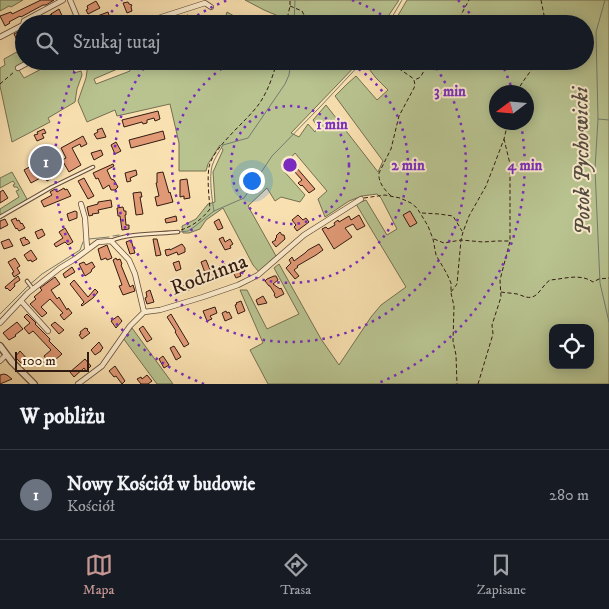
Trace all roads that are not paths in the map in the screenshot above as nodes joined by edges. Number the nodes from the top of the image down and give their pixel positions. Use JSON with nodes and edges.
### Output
{"nodes":[{"id":1,"x":63,"y":0,"type":"edge"},
{"id":2,"x":70,"y":0,"type":"edge"},
{"id":3,"x":211,"y":7,"type":"dead end"},
{"id":4,"x":36,"y":15,"type":"edge"},
{"id":5,"x":76,"y":15,"type":"edge"},
{"id":6,"x":168,"y":15,"type":"edge"},
{"id":7,"x":15,"y":29,"type":"edge"},
{"id":8,"x":0,"y":37,"type":"edge"},
{"id":9,"x":93,"y":167,"type":"dead end"},
{"id":10,"x":361,"y":199,"type":"road end"},
{"id":11,"x":81,"y":204,"type":"dead end"},
{"id":12,"x":0,"y":217,"type":"edge"},
{"id":13,"x":178,"y":231,"type":"road end"},
{"id":14,"x":114,"y":239,"type":"junction"},
{"id":15,"x":87,"y":249,"type":"junction"},
{"id":16,"x":21,"y":301,"type":"junction"},
{"id":17,"x":144,"y":312,"type":"junction"},
{"id":18,"x":0,"y":323,"type":"edge"},
{"id":19,"x":48,"y":331,"type":"dead end"},
{"id":20,"x":0,"y":346,"type":"edge"},
{"id":21,"x":6,"y":355,"type":"junction"},
{"id":22,"x":0,"y":361,"type":"edge"},
{"id":23,"x":34,"y":384,"type":"edge"},
{"id":24,"x":78,"y":384,"type":"edge"}],
"edges":[{"from":1,"to":4,"type":"street"},
{"from":2,"to":5,"type":"street"},
{"from":3,"to":6,"type":"street"},
{"from":7,"to":8,"type":"street"},
{"from":9,"to":12,"type":"lane"},
{"from":10,"to":17,"type":"street","name":"Rodzinna"},
{"from":11,"to":15,"type":"street"},
{"from":13,"to":14,"type":"lane"},
{"from":14,"to":15,"type":"street"},
{"from":14,"to":17,"type":"street"},
{"from":15,"to":16,"type":"street"},
{"from":16,"to":18,"type":"street"},
{"from":16,"to":19,"type":"street"},
{"from":17,"to":24,"type":"street"},
{"from":20,"to":21,"type":"street"},
{"from":21,"to":22,"type":"street"},
{"from":21,"to":23,"type":"street"}]}
